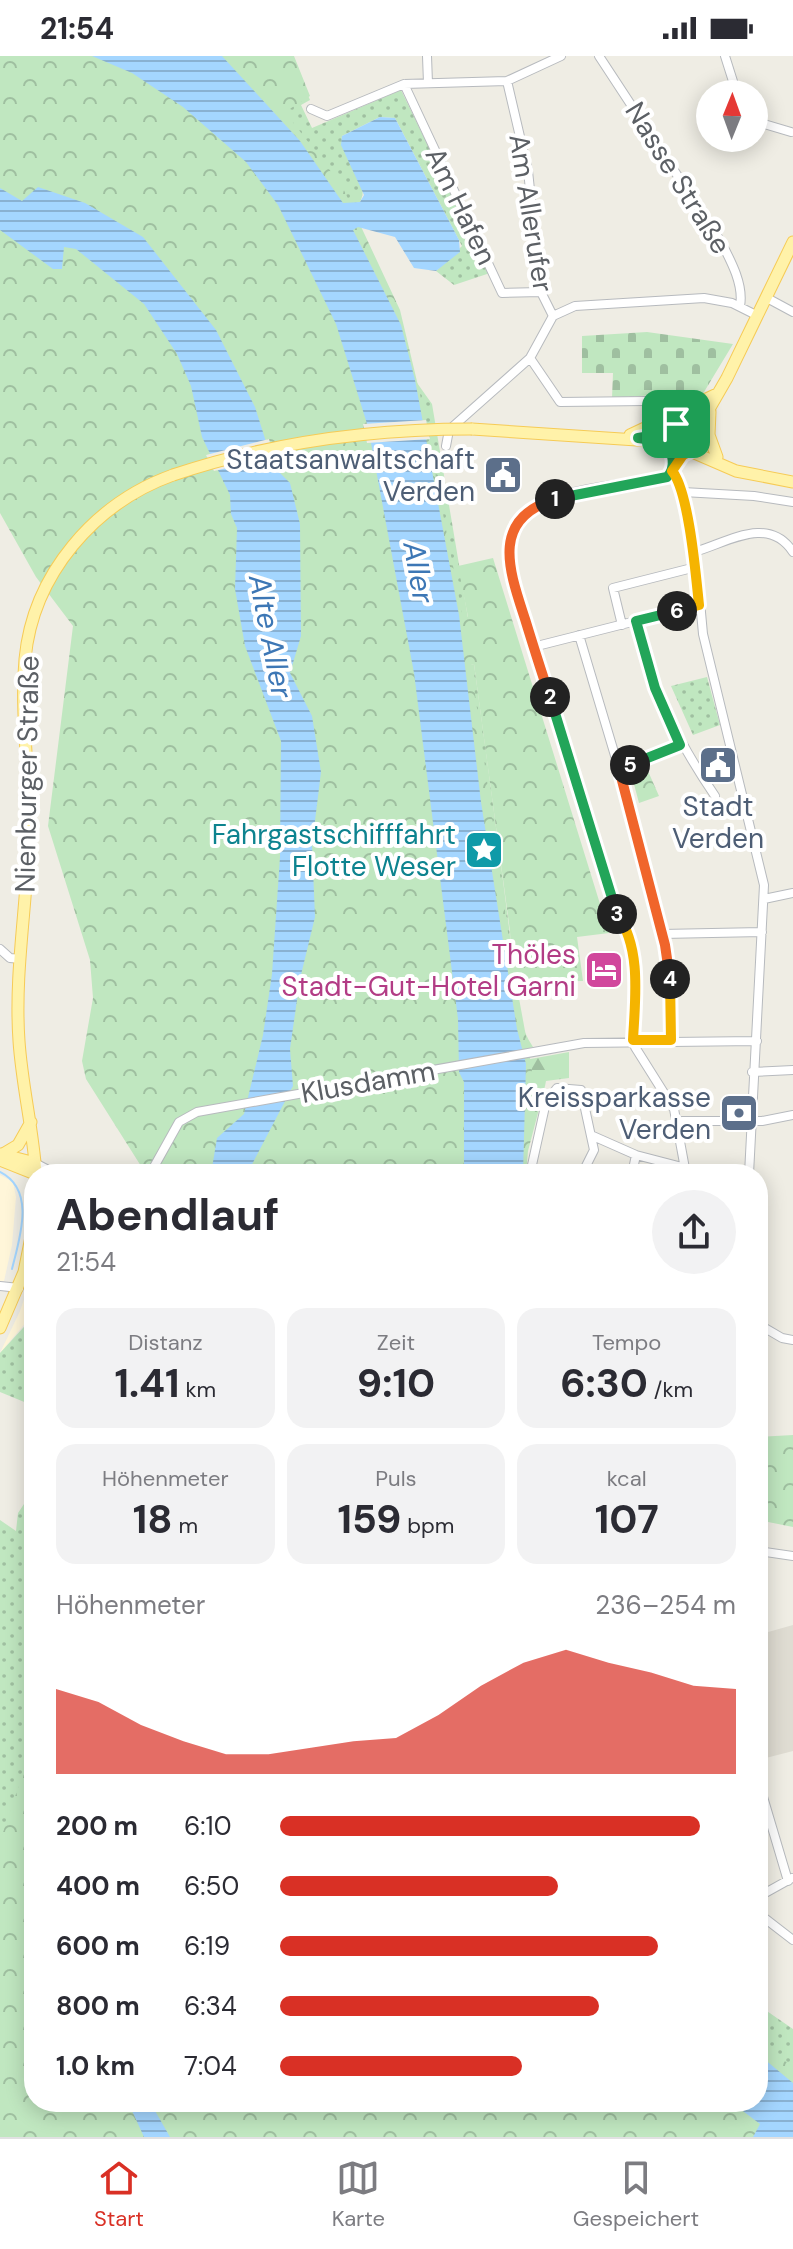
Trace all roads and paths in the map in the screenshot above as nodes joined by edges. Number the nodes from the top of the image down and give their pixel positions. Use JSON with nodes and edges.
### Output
{"nodes":[{"id":1,"x":427,"y":56,"type":"edge"},
{"id":2,"x":561,"y":56,"type":"edge"},
{"id":3,"x":599,"y":56,"type":"edge"},
{"id":4,"x":725,"y":56,"type":"edge"},
{"id":5,"x":733,"y":80,"type":"edge"},
{"id":6,"x":507,"y":81,"type":"junction"},
{"id":7,"x":428,"y":83,"type":"junction"},
{"id":8,"x":404,"y":84,"type":"junction"},
{"id":9,"x":311,"y":109,"type":"dead end"},
{"id":10,"x":768,"y":125,"type":"edge"},
{"id":11,"x":791,"y":132,"type":"edge"},
{"id":12,"x":793,"y":242,"type":"edge"},
{"id":13,"x":541,"y":292,"type":"junction"},
{"id":14,"x":767,"y":298,"type":"junction"},
{"id":15,"x":740,"y":306,"type":"junction"},
{"id":16,"x":793,"y":312,"type":"edge"},
{"id":17,"x":553,"y":316,"type":"junction"},
{"id":18,"x":758,"y":316,"type":"junction"},
{"id":19,"x":530,"y":358,"type":"junction"},
{"id":20,"x":646,"y":401,"type":"dead end"},
{"id":21,"x":713,"y":402,"type":"junction"},
{"id":22,"x":692,"y":427,"type":"junction"},
{"id":23,"x":632,"y":438,"type":"junction"},
{"id":24,"x":446,"y":446,"type":"dead end"},
{"id":25,"x":680,"y":446,"type":"junction"},
{"id":26,"x":717,"y":457,"type":"junction"},
{"id":27,"x":731,"y":469,"type":"junction"},
{"id":28,"x":672,"y":471,"type":"junction"},
{"id":29,"x":793,"y":482,"type":"edge"},
{"id":30,"x":683,"y":492,"type":"junction"},
{"id":31,"x":793,"y":502,"type":"edge"},
{"id":32,"x":694,"y":552,"type":"junction"},
{"id":33,"x":793,"y":552,"type":"edge"},
{"id":34,"x":696,"y":567,"type":"junction"},
{"id":35,"x":699,"y":605,"type":"junction"},
{"id":36,"x":636,"y":621,"type":"junction"},
{"id":37,"x":622,"y":625,"type":"junction"},
{"id":38,"x":579,"y":635,"type":"junction"},
{"id":39,"x":533,"y":647,"type":"junction"},
{"id":40,"x":680,"y":745,"type":"junction"},
{"id":41,"x":619,"y":769,"type":"junction"},
{"id":42,"x":715,"y":796,"type":"dead end"},
{"id":43,"x":793,"y":893,"type":"edge"},
{"id":44,"x":764,"y":899,"type":"junction"},
{"id":45,"x":762,"y":932,"type":"junction"},
{"id":46,"x":662,"y":934,"type":"junction"},
{"id":47,"x":0,"y":949,"type":"edge"},
{"id":48,"x":21,"y":959,"type":"junction"},
{"id":49,"x":633,"y":1040,"type":"junction"},
{"id":50,"x":671,"y":1040,"type":"junction"},
{"id":51,"x":757,"y":1041,"type":"junction"},
{"id":52,"x":793,"y":1070,"type":"edge"},
{"id":53,"x":752,"y":1072,"type":"junction"},
{"id":54,"x":793,"y":1115,"type":"edge"},
{"id":55,"x":682,"y":1121,"type":"dead end"},
{"id":56,"x":31,"y":1122,"type":"junction"},
{"id":57,"x":750,"y":1122,"type":"junction"},
{"id":58,"x":593,"y":1136,"type":"junction"},
{"id":59,"x":636,"y":1155,"type":"junction"},
{"id":60,"x":1,"y":1156,"type":"edge"},
{"id":61,"x":34,"y":1164,"type":"edge"},
{"id":62,"x":156,"y":1164,"type":"edge"},
{"id":63,"x":532,"y":1164,"type":"edge"},
{"id":64,"x":587,"y":1164,"type":"edge"},
{"id":65,"x":634,"y":1164,"type":"edge"},
{"id":66,"x":664,"y":1164,"type":"edge"},
{"id":67,"x":685,"y":1164,"type":"edge"},
{"id":68,"x":749,"y":1164,"type":"edge"},
{"id":69,"x":24,"y":1165,"type":"edge"},
{"id":70,"x":24,"y":1266,"type":"edge"},
{"id":71,"x":0,"y":1286,"type":"edge"},
{"id":72,"x":19,"y":1288,"type":"junction"},
{"id":73,"x":0,"y":1328,"type":"edge"},
{"id":74,"x":768,"y":1330,"type":"edge"},
{"id":75,"x":793,"y":1340,"type":"edge"},
{"id":76,"x":768,"y":1552,"type":"edge"},
{"id":77,"x":793,"y":1556,"type":"edge"},
{"id":78,"x":768,"y":1810,"type":"edge"},
{"id":79,"x":791,"y":1879,"type":"edge"},
{"id":80,"x":768,"y":1892,"type":"edge"},
{"id":81,"x":768,"y":1921,"type":"edge"},
{"id":82,"x":793,"y":1940,"type":"edge"}],
"edges":[{"from":1,"to":7,"type":"street"},
{"from":2,"to":6,"type":"street"},
{"from":3,"to":15,"type":"street","name":"Nasse Straße"},
{"from":4,"to":5,"type":"street"},
{"from":6,"to":7,"type":"street"},
{"from":6,"to":13,"type":"street","name":"Am Allerufer"},
{"from":7,"to":8,"type":"street"},
{"from":8,"to":9,"type":"street"},
{"from":8,"to":13,"type":"street","name":"Am Hafen"},
{"from":10,"to":11,"type":"street"},
{"from":12,"to":14,"type":"main road"},
{"from":13,"to":17,"type":"street","name":"Am Allerufer"},
{"from":14,"to":16,"type":"street"},
{"from":14,"to":18,"type":"main road"},
{"from":15,"to":17,"type":"street"},
{"from":15,"to":18,"type":"street"},
{"from":17,"to":19,"type":"street","name":"Am Allerufer"},
{"from":18,"to":21,"type":"main road"},
{"from":19,"to":20,"type":"street"},
{"from":19,"to":24,"type":"street","name":"Am Allerufer"},
{"from":21,"to":22,"type":"main road"},
{"from":21,"to":23,"type":"main road"},
{"from":21,"to":26,"type":"main road"},
{"from":22,"to":25,"type":"main road"},
{"from":22,"to":25,"type":"main road"},
{"from":23,"to":25,"type":"main road","name":"Nienburger Straße"},
{"from":23,"to":48,"type":"main road","name":"Nienburger Straße","bridge":true},
{"from":25,"to":26,"type":"main road"},
{"from":25,"to":27,"type":"main road"},
{"from":25,"to":28,"type":"street"},
{"from":26,"to":27,"type":"main road"},
{"from":27,"to":29,"type":"main road"},
{"from":28,"to":30,"type":"street"},
{"from":28,"to":39,"type":"street"},
{"from":30,"to":31,"type":"street"},
{"from":30,"to":32,"type":"street"},
{"from":32,"to":33,"type":"street"},
{"from":32,"to":34,"type":"street"},
{"from":34,"to":35,"type":"street"},
{"from":34,"to":37,"type":"street"},
{"from":35,"to":36,"type":"street"},
{"from":35,"to":44,"type":"street"},
{"from":36,"to":37,"type":"street"},
{"from":36,"to":40,"type":"street"},
{"from":37,"to":38,"type":"street"},
{"from":38,"to":39,"type":"street"},
{"from":38,"to":41,"type":"street"},
{"from":39,"to":49,"type":"street"},
{"from":40,"to":41,"type":"street"},
{"from":40,"to":42,"type":"street"},
{"from":41,"to":46,"type":"street"},
{"from":43,"to":44,"type":"street"},
{"from":44,"to":45,"type":"street"},
{"from":45,"to":46,"type":"street"},
{"from":45,"to":51,"type":"street"},
{"from":46,"to":50,"type":"street"},
{"from":47,"to":48,"type":"street"},
{"from":48,"to":56,"type":"main road","name":"Nienburger Straße"},
{"from":49,"to":50,"type":"street","name":"Klusdamm"},
{"from":49,"to":62,"type":"street","name":"Klusdamm"},
{"from":49,"to":67,"type":"street"},
{"from":50,"to":51,"type":"street","name":"Klusdamm"},
{"from":51,"to":53,"type":"street"},
{"from":52,"to":53,"type":"street"},
{"from":53,"to":57,"type":"street"},
{"from":54,"to":57,"type":"street"},
{"from":55,"to":57,"type":"street"},
{"from":56,"to":60,"type":"main road"},
{"from":56,"to":61,"type":"main road","name":"Nienburger Straße"},
{"from":57,"to":68,"type":"street"},
{"from":58,"to":59,"type":"street"},
{"from":58,"to":63,"type":"street"},
{"from":58,"to":64,"type":"street"},
{"from":59,"to":65,"type":"street"},
{"from":59,"to":66,"type":"street"},
{"from":60,"to":69,"type":"main road"},
{"from":70,"to":72,"type":"main road"},
{"from":71,"to":72,"type":"street"},
{"from":72,"to":73,"type":"main road"},
{"from":74,"to":75,"type":"street"},
{"from":76,"to":77,"type":"street"},
{"from":78,"to":79,"type":"street"},
{"from":79,"to":80,"type":"street"},
{"from":81,"to":82,"type":"street"}]}
